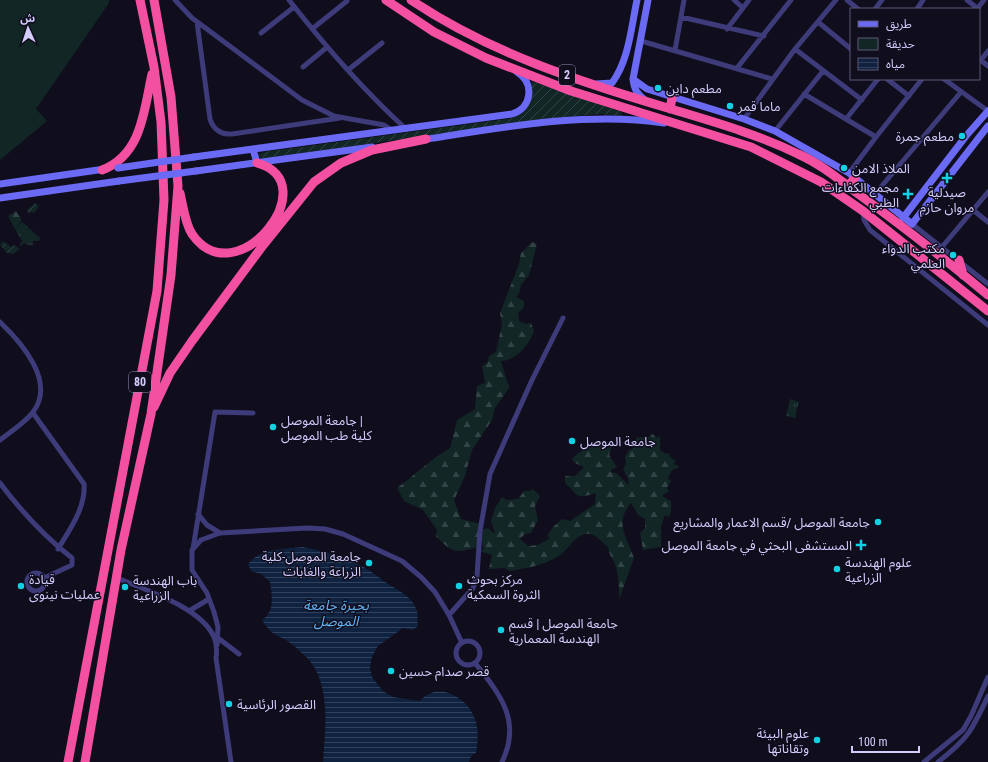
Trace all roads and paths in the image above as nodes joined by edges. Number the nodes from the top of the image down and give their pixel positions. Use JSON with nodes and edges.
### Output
{"nodes":[{"id":1,"x":140,"y":0,"type":"edge"},
{"id":2,"x":154,"y":0,"type":"edge"},
{"id":3,"x":175,"y":0,"type":"edge"},
{"id":4,"x":289,"y":0,"type":"edge"},
{"id":5,"x":386,"y":0,"type":"edge"},
{"id":6,"x":411,"y":0,"type":"edge"},
{"id":7,"x":637,"y":0,"type":"edge"},
{"id":8,"x":648,"y":0,"type":"edge"},
{"id":9,"x":684,"y":0,"type":"edge"},
{"id":10,"x":734,"y":0,"type":"edge"},
{"id":11,"x":749,"y":0,"type":"edge"},
{"id":12,"x":790,"y":0,"type":"edge"},
{"id":13,"x":836,"y":0,"type":"edge"},
{"id":14,"x":847,"y":0,"type":"edge"},
{"id":15,"x":882,"y":0,"type":"edge"},
{"id":16,"x":967,"y":0,"type":"edge"},
{"id":17,"x":984,"y":0,"type":"edge"},
{"id":18,"x":347,"y":1,"type":"dead end"},
{"id":19,"x":294,"y":7,"type":"junction"},
{"id":20,"x":743,"y":8,"type":"junction"},
{"id":21,"x":857,"y":8,"type":"edge"},
{"id":22,"x":876,"y":8,"type":"edge"},
{"id":23,"x":976,"y":8,"type":"edge"},
{"id":24,"x":978,"y":8,"type":"edge"},
{"id":25,"x":681,"y":17,"type":"junction"},
{"id":26,"x":441,"y":19,"type":"junction"},
{"id":27,"x":197,"y":22,"type":"junction"},
{"id":28,"x":818,"y":22,"type":"junction"},
{"id":29,"x":312,"y":29,"type":"junction"},
{"id":30,"x":727,"y":29,"type":"junction"},
{"id":31,"x":434,"y":32,"type":"junction"},
{"id":32,"x":261,"y":33,"type":"dead end"},
{"id":33,"x":764,"y":36,"type":"junction"},
{"id":34,"x":641,"y":41,"type":"junction"},
{"id":35,"x":382,"y":43,"type":"dead end"},
{"id":36,"x":326,"y":48,"type":"junction"},
{"id":37,"x":850,"y":48,"type":"edge"},
{"id":38,"x":795,"y":49,"type":"junction"},
{"id":39,"x":675,"y":50,"type":"junction"},
{"id":40,"x":988,"y":51,"type":"edge"},
{"id":41,"x":980,"y":60,"type":"edge"},
{"id":42,"x":506,"y":66,"type":"junction"},
{"id":43,"x":988,"y":66,"type":"edge"},
{"id":44,"x":154,"y":67,"type":"junction"},
{"id":45,"x":303,"y":67,"type":"dead end"},
{"id":46,"x":738,"y":68,"type":"junction"},
{"id":47,"x":348,"y":70,"type":"junction"},
{"id":48,"x":823,"y":71,"type":"junction"},
{"id":49,"x":633,"y":79,"type":"junction"},
{"id":50,"x":772,"y":79,"type":"junction"},
{"id":51,"x":877,"y":80,"type":"edge"},
{"id":52,"x":888,"y":80,"type":"edge"},
{"id":53,"x":921,"y":80,"type":"edge"},
{"id":54,"x":945,"y":80,"type":"edge"},
{"id":55,"x":594,"y":84,"type":"junction"},
{"id":56,"x":961,"y":92,"type":"junction"},
{"id":57,"x":804,"y":94,"type":"junction"},
{"id":58,"x":909,"y":96,"type":"junction"},
{"id":59,"x":672,"y":98,"type":"junction"},
{"id":60,"x":862,"y":100,"type":"junction"},
{"id":61,"x":648,"y":102,"type":"junction"},
{"id":62,"x":670,"y":109,"type":"junction"},
{"id":63,"x":988,"y":111,"type":"edge"},
{"id":64,"x":343,"y":118,"type":"junction"},
{"id":65,"x":744,"y":119,"type":"junction"},
{"id":66,"x":846,"y":119,"type":"junction"},
{"id":67,"x":988,"y":126,"type":"edge"},
{"id":68,"x":688,"y":128,"type":"junction"},
{"id":69,"x":407,"y":129,"type":"junction"},
{"id":70,"x":393,"y":131,"type":"junction"},
{"id":71,"x":775,"y":131,"type":"junction"},
{"id":72,"x":755,"y":135,"type":"junction"},
{"id":73,"x":876,"y":136,"type":"junction"},
{"id":74,"x":426,"y":139,"type":"junction"},
{"id":75,"x":751,"y":147,"type":"junction"},
{"id":76,"x":253,"y":149,"type":"junction"},
{"id":77,"x":257,"y":163,"type":"junction"},
{"id":78,"x":102,"y":170,"type":"junction"},
{"id":79,"x":852,"y":176,"type":"junction"},
{"id":80,"x":0,"y":184,"type":"edge"},
{"id":81,"x":178,"y":186,"type":"junction"},
{"id":82,"x":848,"y":186,"type":"junction"},
{"id":83,"x":988,"y":192,"type":"edge"},
{"id":84,"x":875,"y":194,"type":"junction"},
{"id":85,"x":0,"y":198,"type":"edge"},
{"id":86,"x":973,"y":210,"type":"junction"},
{"id":87,"x":863,"y":211,"type":"junction"},
{"id":88,"x":903,"y":218,"type":"junction"},
{"id":89,"x":988,"y":222,"type":"edge"},
{"id":90,"x":912,"y":224,"type":"junction"},
{"id":91,"x":942,"y":247,"type":"junction"},
{"id":92,"x":958,"y":260,"type":"junction"},
{"id":93,"x":963,"y":275,"type":"junction"},
{"id":94,"x":988,"y":284,"type":"edge"},
{"id":95,"x":988,"y":295,"type":"edge"},
{"id":96,"x":988,"y":311,"type":"edge"},
{"id":97,"x":563,"y":318,"type":"dead end"},
{"id":98,"x":0,"y":322,"type":"edge"},
{"id":99,"x":988,"y":325,"type":"edge"},
{"id":100,"x":33,"y":413,"type":"junction"},
{"id":101,"x":253,"y":413,"type":"dead end"},
{"id":102,"x":151,"y":414,"type":"junction"},
{"id":103,"x":0,"y":440,"type":"edge"},
{"id":104,"x":0,"y":483,"type":"edge"},
{"id":105,"x":198,"y":514,"type":"junction"},
{"id":106,"x":220,"y":533,"type":"junction"},
{"id":107,"x":58,"y":548,"type":"junction"},
{"id":108,"x":192,"y":550,"type":"junction"},
{"id":109,"x":44,"y":578,"type":"dead end"},
{"id":110,"x":117,"y":578,"type":"junction"},
{"id":111,"x":209,"y":599,"type":"junction"},
{"id":112,"x":189,"y":611,"type":"junction"},
{"id":113,"x":449,"y":615,"type":"junction"},
{"id":114,"x":218,"y":638,"type":"junction"},
{"id":115,"x":462,"y":643,"type":"junction"},
{"id":116,"x":217,"y":645,"type":"junction"},
{"id":117,"x":239,"y":654,"type":"dead end"},
{"id":118,"x":475,"y":663,"type":"junction"},
{"id":119,"x":988,"y":677,"type":"edge"},
{"id":120,"x":988,"y":696,"type":"edge"},
{"id":121,"x":68,"y":762,"type":"edge"},
{"id":122,"x":85,"y":762,"type":"edge"},
{"id":123,"x":231,"y":762,"type":"edge"},
{"id":124,"x":502,"y":762,"type":"edge"},
{"id":125,"x":924,"y":762,"type":"edge"},
{"id":126,"x":938,"y":762,"type":"edge"}],
"edges":[{"from":1,"to":44,"type":"highway","number":"80"},
{"from":2,"to":81,"type":"highway","number":"80"},
{"from":3,"to":27,"type":"street"},
{"from":4,"to":19,"type":"street"},
{"from":5,"to":31,"type":"highway","number":"2"},
{"from":6,"to":26,"type":"highway","number":"2"},
{"from":7,"to":55,"type":"main road"},
{"from":8,"to":34,"type":"main road"},
{"from":9,"to":25,"type":"street"},
{"from":10,"to":20,"type":"street"},
{"from":11,"to":20,"type":"street"},
{"from":12,"to":33,"type":"street"},
{"from":13,"to":28,"type":"street"},
{"from":14,"to":21,"type":"street"},
{"from":15,"to":22,"type":"street"},
{"from":16,"to":23,"type":"street"},
{"from":17,"to":24,"type":"street"},
{"from":18,"to":29,"type":"street"},
{"from":19,"to":29,"type":"street"},
{"from":19,"to":32,"type":"street"},
{"from":20,"to":30,"type":"street"},
{"from":25,"to":30,"type":"street"},
{"from":25,"to":39,"type":"street"},
{"from":26,"to":31,"type":"highway"},
{"from":26,"to":55,"type":"highway","number":"2"},
{"from":27,"to":64,"type":"street"},
{"from":27,"to":64,"type":"street"},
{"from":28,"to":37,"type":"street"},
{"from":28,"to":38,"type":"street"},
{"from":29,"to":36,"type":"street"},
{"from":30,"to":33,"type":"street"},
{"from":31,"to":42,"type":"highway","number":"2"},
{"from":33,"to":46,"type":"street"},
{"from":34,"to":39,"type":"street"},
{"from":34,"to":49,"type":"main road"},
{"from":35,"to":47,"type":"street"},
{"from":36,"to":45,"type":"street"},
{"from":36,"to":47,"type":"street"},
{"from":38,"to":48,"type":"street"},
{"from":38,"to":50,"type":"street"},
{"from":39,"to":46,"type":"street"},
{"from":40,"to":41,"type":"street"},
{"from":41,"to":43,"type":"street"},
{"from":42,"to":68,"type":"highway","number":"2"},
{"from":42,"to":69,"type":"main road"},
{"from":44,"to":78,"type":"highway"},
{"from":44,"to":121,"type":"highway","number":"80"},
{"from":46,"to":50,"type":"street"},
{"from":47,"to":69,"type":"street"},
{"from":48,"to":57,"type":"street"},
{"from":48,"to":60,"type":"street"},
{"from":49,"to":59,"type":"main road"},
{"from":49,"to":61,"type":"main road"},
{"from":50,"to":65,"type":"street"},
{"from":51,"to":60,"type":"street"},
{"from":52,"to":58,"type":"street"},
{"from":53,"to":58,"type":"street"},
{"from":54,"to":56,"type":"street"},
{"from":55,"to":61,"type":"highway","number":"2"},
{"from":56,"to":63,"type":"street"},
{"from":56,"to":84,"type":"street"},
{"from":57,"to":66,"type":"street"},
{"from":57,"to":71,"type":"street"},
{"from":58,"to":73,"type":"street"},
{"from":59,"to":62,"type":"highway"},
{"from":59,"to":65,"type":"main road"},
{"from":60,"to":66,"type":"street"},
{"from":61,"to":62,"type":"highway","number":"2"},
{"from":62,"to":72,"type":"highway","number":"2"},
{"from":63,"to":88,"type":"main road"},
{"from":64,"to":70,"type":"street"},
{"from":65,"to":71,"type":"main road"},
{"from":66,"to":73,"type":"street"},
{"from":67,"to":90,"type":"main road"},
{"from":68,"to":74,"type":"main road"},
{"from":68,"to":75,"type":"highway","number":"2"},
{"from":69,"to":70,"type":"main road"},
{"from":70,"to":76,"type":"main road"},
{"from":71,"to":79,"type":"main road"},
{"from":72,"to":75,"type":"highway"},
{"from":72,"to":82,"type":"highway","number":"2"},
{"from":73,"to":79,"type":"street"},
{"from":74,"to":77,"type":"main road"},
{"from":74,"to":102,"type":"highway"},
{"from":75,"to":87,"type":"highway","number":"2"},
{"from":76,"to":77,"type":"main road"},
{"from":76,"to":78,"type":"main road","bridge":true},
{"from":77,"to":81,"type":"highway"},
{"from":77,"to":85,"type":"main road","bridge":true},
{"from":78,"to":80,"type":"main road"},
{"from":79,"to":82,"type":"highway"},
{"from":79,"to":84,"type":"main road"},
{"from":81,"to":102,"type":"highway","number":"80"},
{"from":82,"to":93,"type":"highway","number":"2"},
{"from":83,"to":86,"type":"street"},
{"from":84,"to":88,"type":"main road"},
{"from":86,"to":89,"type":"street"},
{"from":86,"to":91,"type":"street"},
{"from":87,"to":96,"type":"highway","number":"2"},
{"from":87,"to":99,"type":"street"},
{"from":88,"to":90,"type":"main road"},
{"from":90,"to":91,"type":"street"},
{"from":91,"to":92,"type":"street"},
{"from":92,"to":93,"type":"highway"},
{"from":92,"to":94,"type":"street"},
{"from":93,"to":95,"type":"highway","number":"2"},
{"from":97,"to":113,"type":"street"},
{"from":98,"to":100,"type":"street"},
{"from":100,"to":103,"type":"street"},
{"from":100,"to":107,"type":"street"},
{"from":101,"to":105,"type":"street"},
{"from":102,"to":110,"type":"highway","number":"80"},
{"from":104,"to":107,"type":"street"},
{"from":105,"to":106,"type":"street"},
{"from":105,"to":108,"type":"street"},
{"from":106,"to":108,"type":"street"},
{"from":106,"to":113,"type":"street"},
{"from":107,"to":109,"type":"street"},
{"from":108,"to":111,"type":"street"},
{"from":110,"to":112,"type":"street"},
{"from":110,"to":122,"type":"highway","number":"80"},
{"from":111,"to":112,"type":"street"},
{"from":111,"to":114,"type":"street"},
{"from":112,"to":116,"type":"street"},
{"from":113,"to":115,"type":"street"},
{"from":114,"to":116,"type":"street"},
{"from":114,"to":117,"type":"street"},
{"from":115,"to":118,"type":"street"},
{"from":115,"to":118,"type":"street"},
{"from":116,"to":123,"type":"street"},
{"from":118,"to":124,"type":"street"},
{"from":119,"to":125,"type":"street"},
{"from":120,"to":126,"type":"street"}]}
